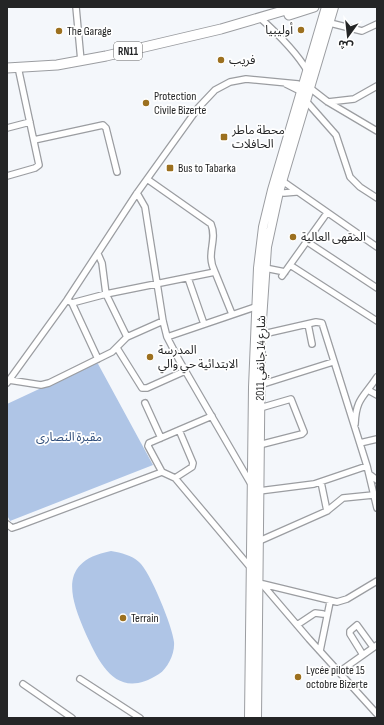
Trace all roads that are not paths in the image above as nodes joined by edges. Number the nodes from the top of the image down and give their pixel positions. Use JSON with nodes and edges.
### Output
{"nodes":[{"id":1,"x":76,"y":7,"type":"edge"},
{"id":2,"x":296,"y":7,"type":"edge"},
{"id":3,"x":314,"y":7,"type":"edge"},
{"id":4,"x":326,"y":7,"type":"edge"},
{"id":5,"x":334,"y":7,"type":"edge"},
{"id":6,"x":261,"y":19,"type":"junction"},
{"id":7,"x":330,"y":23,"type":"junction"},
{"id":8,"x":377,"y":24,"type":"edge"},
{"id":9,"x":81,"y":62,"type":"junction"},
{"id":10,"x":18,"y":66,"type":"junction"},
{"id":11,"x":7,"y":68,"type":"edge"},
{"id":12,"x":308,"y":71,"type":"junction"},
{"id":13,"x":312,"y":80,"type":"junction"},
{"id":14,"x":377,"y":86,"type":"edge"},
{"id":15,"x":305,"y":92,"type":"junction"},
{"id":16,"x":328,"y":102,"type":"junction"},
{"id":17,"x":30,"y":122,"type":"junction"},
{"id":18,"x":7,"y":128,"type":"edge"},
{"id":19,"x":377,"y":131,"type":"edge"},
{"id":20,"x":34,"y":140,"type":"junction"},
{"id":21,"x":117,"y":172,"type":"dead end"},
{"id":22,"x":7,"y":176,"type":"edge"},
{"id":23,"x":147,"y":179,"type":"junction"},
{"id":24,"x":279,"y":179,"type":"junction"},
{"id":25,"x":275,"y":191,"type":"junction"},
{"id":26,"x":296,"y":192,"type":"junction"},
{"id":27,"x":137,"y":193,"type":"junction"},
{"id":28,"x":377,"y":198,"type":"edge"},
{"id":29,"x":327,"y":213,"type":"junction"},
{"id":30,"x":306,"y":241,"type":"junction"},
{"id":31,"x":377,"y":247,"type":"edge"},
{"id":32,"x":98,"y":254,"type":"junction"},
{"id":33,"x":290,"y":265,"type":"junction"},
{"id":34,"x":265,"y":268,"type":"junction"},
{"id":35,"x":215,"y":272,"type":"junction"},
{"id":36,"x":188,"y":278,"type":"junction"},
{"id":37,"x":158,"y":284,"type":"junction"},
{"id":38,"x":377,"y":288,"type":"edge"},
{"id":39,"x":106,"y":294,"type":"junction"},
{"id":40,"x":69,"y":301,"type":"junction"},
{"id":41,"x":255,"y":307,"type":"junction"},
{"id":42,"x":232,"y":314,"type":"junction"},
{"id":43,"x":163,"y":321,"type":"junction"},
{"id":44,"x":377,"y":321,"type":"edge"},
{"id":45,"x":204,"y":324,"type":"junction"},
{"id":46,"x":308,"y":324,"type":"junction"},
{"id":47,"x":258,"y":335,"type":"junction"},
{"id":48,"x":127,"y":337,"type":"junction"},
{"id":49,"x":168,"y":337,"type":"junction"},
{"id":50,"x":312,"y":344,"type":"dead end"},
{"id":51,"x":117,"y":348,"type":"junction"},
{"id":52,"x":98,"y":359,"type":"junction"},
{"id":53,"x":333,"y":362,"type":"junction"},
{"id":54,"x":185,"y":370,"type":"junction"},
{"id":55,"x":377,"y":378,"type":"edge"},
{"id":56,"x":8,"y":382,"type":"edge"},
{"id":57,"x":260,"y":385,"type":"junction"},
{"id":58,"x":368,"y":390,"type":"junction"},
{"id":59,"x":377,"y":395,"type":"edge"},
{"id":60,"x":145,"y":403,"type":"dead end"},
{"id":61,"x":260,"y":408,"type":"junction"},
{"id":62,"x":212,"y":416,"type":"junction"},
{"id":63,"x":355,"y":429,"type":"junction"},
{"id":64,"x":179,"y":430,"type":"junction"},
{"id":65,"x":161,"y":438,"type":"junction"},
{"id":66,"x":377,"y":439,"type":"edge"},
{"id":67,"x":360,"y":443,"type":"junction"},
{"id":68,"x":260,"y":445,"type":"junction"},
{"id":69,"x":367,"y":466,"type":"junction"},
{"id":70,"x":162,"y":472,"type":"junction"},
{"id":71,"x":369,"y":474,"type":"junction"},
{"id":72,"x":175,"y":478,"type":"junction"},
{"id":73,"x":377,"y":480,"type":"edge"},
{"id":74,"x":321,"y":482,"type":"junction"},
{"id":75,"x":256,"y":489,"type":"junction"},
{"id":76,"x":373,"y":495,"type":"junction"},
{"id":77,"x":377,"y":508,"type":"edge"},
{"id":78,"x":327,"y":511,"type":"junction"},
{"id":79,"x":7,"y":524,"type":"edge"},
{"id":80,"x":255,"y":542,"type":"junction"},
{"id":81,"x":250,"y":567,"type":"junction"},
{"id":82,"x":377,"y":581,"type":"edge"},
{"id":83,"x":256,"y":583,"type":"junction"},
{"id":84,"x":330,"y":602,"type":"junction"},
{"id":85,"x":323,"y":614,"type":"dead end"},
{"id":86,"x":297,"y":625,"type":"junction"},
{"id":87,"x":375,"y":646,"type":"edge"},
{"id":88,"x":320,"y":651,"type":"junction"},
{"id":89,"x":363,"y":655,"type":"junction"},
{"id":90,"x":339,"y":672,"type":"junction"},
{"id":91,"x":80,"y":679,"type":"dead end"},
{"id":92,"x":23,"y":684,"type":"dead end"},
{"id":93,"x":377,"y":714,"type":"edge"},
{"id":94,"x":72,"y":718,"type":"edge"},
{"id":95,"x":139,"y":718,"type":"edge"},
{"id":96,"x":249,"y":718,"type":"edge"},
{"id":97,"x":257,"y":718,"type":"edge"}],
"edges":[{"from":1,"to":9,"type":"street"},
{"from":2,"to":6,"type":"main road","number":"RN11"},
{"from":3,"to":6,"type":"main road","number":"RN11"},
{"from":4,"to":12,"type":"main road","name":"شارع 14 جانفي 2011"},
{"from":5,"to":7,"type":"main road","name":"شارع 14 جانفي 2011"},
{"from":6,"to":9,"type":"main road","number":"RN11"},
{"from":6,"to":12,"type":"street"},
{"from":7,"to":8,"type":"street"},
{"from":7,"to":13,"type":"main road","name":"شارع 14 جانفي 2011"},
{"from":9,"to":10,"type":"main road","number":"RN11"},
{"from":10,"to":11,"type":"main road","number":"RN11"},
{"from":10,"to":17,"type":"street"},
{"from":12,"to":13,"type":"street"},
{"from":12,"to":15,"type":"main road","name":"شارع 14 جانفي 2011"},
{"from":13,"to":15,"type":"main road","name":"شارع 14 جانفي 2011"},
{"from":14,"to":16,"type":"street"},
{"from":15,"to":16,"type":"street"},
{"from":15,"to":23,"type":"street"},
{"from":15,"to":24,"type":"main road","name":"شارع 14 جانفي 2011"},
{"from":15,"to":28,"type":"street"},
{"from":16,"to":19,"type":"street"},
{"from":17,"to":18,"type":"street"},
{"from":17,"to":20,"type":"street"},
{"from":20,"to":21,"type":"street"},
{"from":20,"to":22,"type":"street"},
{"from":23,"to":27,"type":"street"},
{"from":23,"to":35,"type":"street"},
{"from":24,"to":25,"type":"main road","name":"شارع 14 جانفي 2011"},
{"from":24,"to":26,"type":"street"},
{"from":25,"to":26,"type":"street"},
{"from":25,"to":34,"type":"main road","name":"شارع 14 جانفي 2011"},
{"from":25,"to":41,"type":"main road","name":"شارع 14 جانفي 2011"},
{"from":26,"to":29,"type":"street"},
{"from":27,"to":32,"type":"street"},
{"from":27,"to":37,"type":"street"},
{"from":29,"to":30,"type":"street"},
{"from":29,"to":31,"type":"street"},
{"from":30,"to":33,"type":"street"},
{"from":30,"to":38,"type":"street"},
{"from":32,"to":39,"type":"street"},
{"from":32,"to":40,"type":"street"},
{"from":33,"to":34,"type":"street"},
{"from":33,"to":44,"type":"street"},
{"from":34,"to":47,"type":"main road","name":"شارع 14 جانفي 2011"},
{"from":35,"to":36,"type":"street"},
{"from":35,"to":42,"type":"street"},
{"from":36,"to":37,"type":"street"},
{"from":36,"to":45,"type":"street"},
{"from":37,"to":39,"type":"street"},
{"from":37,"to":43,"type":"street"},
{"from":39,"to":40,"type":"street"},
{"from":39,"to":48,"type":"street"},
{"from":40,"to":52,"type":"street"},
{"from":40,"to":56,"type":"street"},
{"from":41,"to":42,"type":"street"},
{"from":41,"to":47,"type":"main road","name":"شارع 14 جانفي 2011"},
{"from":42,"to":45,"type":"street"},
{"from":43,"to":48,"type":"street"},
{"from":43,"to":49,"type":"street"},
{"from":45,"to":49,"type":"street"},
{"from":46,"to":47,"type":"street"},
{"from":46,"to":50,"type":"street"},
{"from":46,"to":53,"type":"street"},
{"from":47,"to":57,"type":"main road","name":"شارع 14 جانفي 2011"},
{"from":47,"to":75,"type":"main road","name":"شارع 14 جانفي 2011"},
{"from":48,"to":51,"type":"street"},
{"from":49,"to":54,"type":"street"},
{"from":51,"to":52,"type":"street"},
{"from":51,"to":54,"type":"street"},
{"from":52,"to":56,"type":"street"},
{"from":53,"to":57,"type":"street"},
{"from":53,"to":63,"type":"street"},
{"from":54,"to":62,"type":"street"},
{"from":55,"to":58,"type":"street"},
{"from":57,"to":61,"type":"main road","name":"شارع 14 جانفي 2011"},
{"from":58,"to":59,"type":"street"},
{"from":58,"to":63,"type":"street"},
{"from":60,"to":65,"type":"street"},
{"from":61,"to":68,"type":"main road","name":"شارع 14 جانفي 2011"},
{"from":61,"to":68,"type":"street"},
{"from":62,"to":64,"type":"street"},
{"from":62,"to":75,"type":"street"},
{"from":63,"to":67,"type":"street"},
{"from":64,"to":65,"type":"street"},
{"from":64,"to":72,"type":"street"},
{"from":65,"to":70,"type":"street"},
{"from":66,"to":67,"type":"street"},
{"from":67,"to":69,"type":"street"},
{"from":68,"to":75,"type":"main road","name":"شارع 14 جانفي 2011"},
{"from":69,"to":71,"type":"street"},
{"from":69,"to":74,"type":"street"},
{"from":70,"to":72,"type":"street"},
{"from":70,"to":79,"type":"street"},
{"from":71,"to":73,"type":"street"},
{"from":71,"to":76,"type":"street"},
{"from":72,"to":81,"type":"street"},
{"from":74,"to":75,"type":"street"},
{"from":74,"to":78,"type":"street"},
{"from":75,"to":80,"type":"main road","name":"شارع 14 جانفي 2011"},
{"from":76,"to":77,"type":"street"},
{"from":76,"to":78,"type":"street"},
{"from":78,"to":80,"type":"street"},
{"from":80,"to":81,"type":"main road","name":"شارع 14 جانفي 2011"},
{"from":80,"to":83,"type":"main road","name":"شارع 14 جانفي 2011"},
{"from":81,"to":83,"type":"main road","name":"شارع 14 جانفي 2011"},
{"from":82,"to":84,"type":"street"},
{"from":83,"to":84,"type":"street"},
{"from":83,"to":86,"type":"street"},
{"from":83,"to":96,"type":"main road","name":"شارع 14 جانفي 2011"},
{"from":83,"to":97,"type":"main road","name":"شارع 14 جانفي 2011"},
{"from":84,"to":88,"type":"street"},
{"from":85,"to":86,"type":"street"},
{"from":86,"to":88,"type":"street"},
{"from":87,"to":89,"type":"street"},
{"from":87,"to":89,"type":"street"},
{"from":88,"to":90,"type":"street"},
{"from":89,"to":90,"type":"street"},
{"from":90,"to":93,"type":"street"},
{"from":91,"to":95,"type":"street"},
{"from":92,"to":94,"type":"street"}]}
